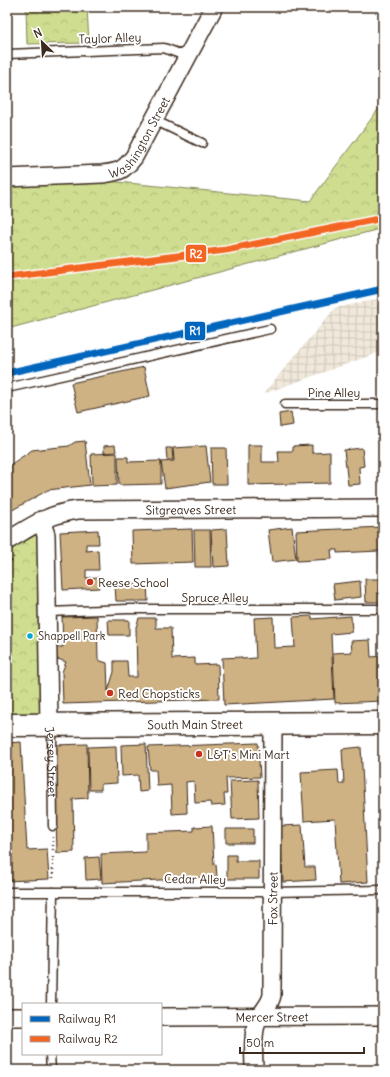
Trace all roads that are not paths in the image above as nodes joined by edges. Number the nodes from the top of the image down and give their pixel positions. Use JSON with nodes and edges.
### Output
{"nodes":[{"id":1,"x":214,"y":7,"type":"edge"},
{"id":2,"x":7,"y":54,"type":"edge"},
{"id":3,"x":188,"y":57,"type":"junction"},
{"id":4,"x":154,"y":120,"type":"junction"},
{"id":5,"x":202,"y":143,"type":"dead end"},
{"id":6,"x":7,"y":178,"type":"edge"},
{"id":7,"x":270,"y":329,"type":"dead end"},
{"id":8,"x":7,"y":388,"type":"edge"},
{"id":9,"x":285,"y":404,"type":"dead end"},
{"id":10,"x":383,"y":404,"type":"edge"},
{"id":11,"x":383,"y":508,"type":"edge"},
{"id":12,"x":42,"y":520,"type":"junction"},
{"id":13,"x":11,"y":548,"type":"edge"},
{"id":14,"x":383,"y":609,"type":"edge"},
{"id":15,"x":48,"y":612,"type":"junction"},
{"id":16,"x":273,"y":723,"type":"junction"},
{"id":17,"x":383,"y":723,"type":"edge"},
{"id":18,"x":7,"y":725,"type":"edge"},
{"id":19,"x":49,"y":725,"type":"junction"},
{"id":20,"x":53,"y":826,"type":"road end"},
{"id":21,"x":383,"y":890,"type":"edge"},
{"id":22,"x":7,"y":892,"type":"edge"},
{"id":23,"x":54,"y":892,"type":"junction"},
{"id":24,"x":271,"y":892,"type":"junction"},
{"id":25,"x":51,"y":1003,"type":"edge"},
{"id":26,"x":383,"y":1016,"type":"edge"},
{"id":27,"x":7,"y":1017,"type":"edge"},
{"id":28,"x":22,"y":1017,"type":"edge"},
{"id":29,"x":162,"y":1017,"type":"edge"},
{"id":30,"x":259,"y":1018,"type":"junction"},
{"id":31,"x":50,"y":1055,"type":"edge"},
{"id":32,"x":51,"y":1070,"type":"edge"},
{"id":33,"x":254,"y":1070,"type":"edge"}],
"edges":[{"from":1,"to":3,"type":"street","name":"Washington Street"},
{"from":2,"to":3,"type":"lane","name":"Taylor Alley"},
{"from":3,"to":4,"type":"street","name":"Washington Street"},
{"from":4,"to":5,"type":"lane"},
{"from":4,"to":6,"type":"street","name":"Washington Street"},
{"from":7,"to":8,"type":"lane"},
{"from":9,"to":10,"type":"lane","name":"Pine Alley"},
{"from":11,"to":12,"type":"street","name":"Sitgreaves Street"},
{"from":12,"to":13,"type":"street","name":"Sitgreaves Street"},
{"from":12,"to":15,"type":"street","name":"Jersey Street"},
{"from":14,"to":15,"type":"lane","name":"Spruce Alley"},
{"from":15,"to":19,"type":"street","name":"Jersey Street"},
{"from":16,"to":17,"type":"main road","name":"South Main Street"},
{"from":16,"to":19,"type":"main road","name":"South Main Street"},
{"from":16,"to":24,"type":"street","name":"Fox Street"},
{"from":18,"to":19,"type":"main road","name":"South Main Street"},
{"from":19,"to":20,"type":"lane","name":"Jersey Street"},
{"from":21,"to":24,"type":"lane","name":"Cedar Alley"},
{"from":22,"to":23,"type":"lane","name":"Cedar Alley"},
{"from":23,"to":24,"type":"lane","name":"Cedar Alley"},
{"from":23,"to":25,"type":"lane"},
{"from":24,"to":30,"type":"street","name":"Fox Street"},
{"from":26,"to":30,"type":"street","name":"Mercer Street"},
{"from":27,"to":28,"type":"street"},
{"from":29,"to":30,"type":"street","name":"Mercer Street"},
{"from":30,"to":33,"type":"street","name":"Fox Street"},
{"from":31,"to":32,"type":"lane"}]}
